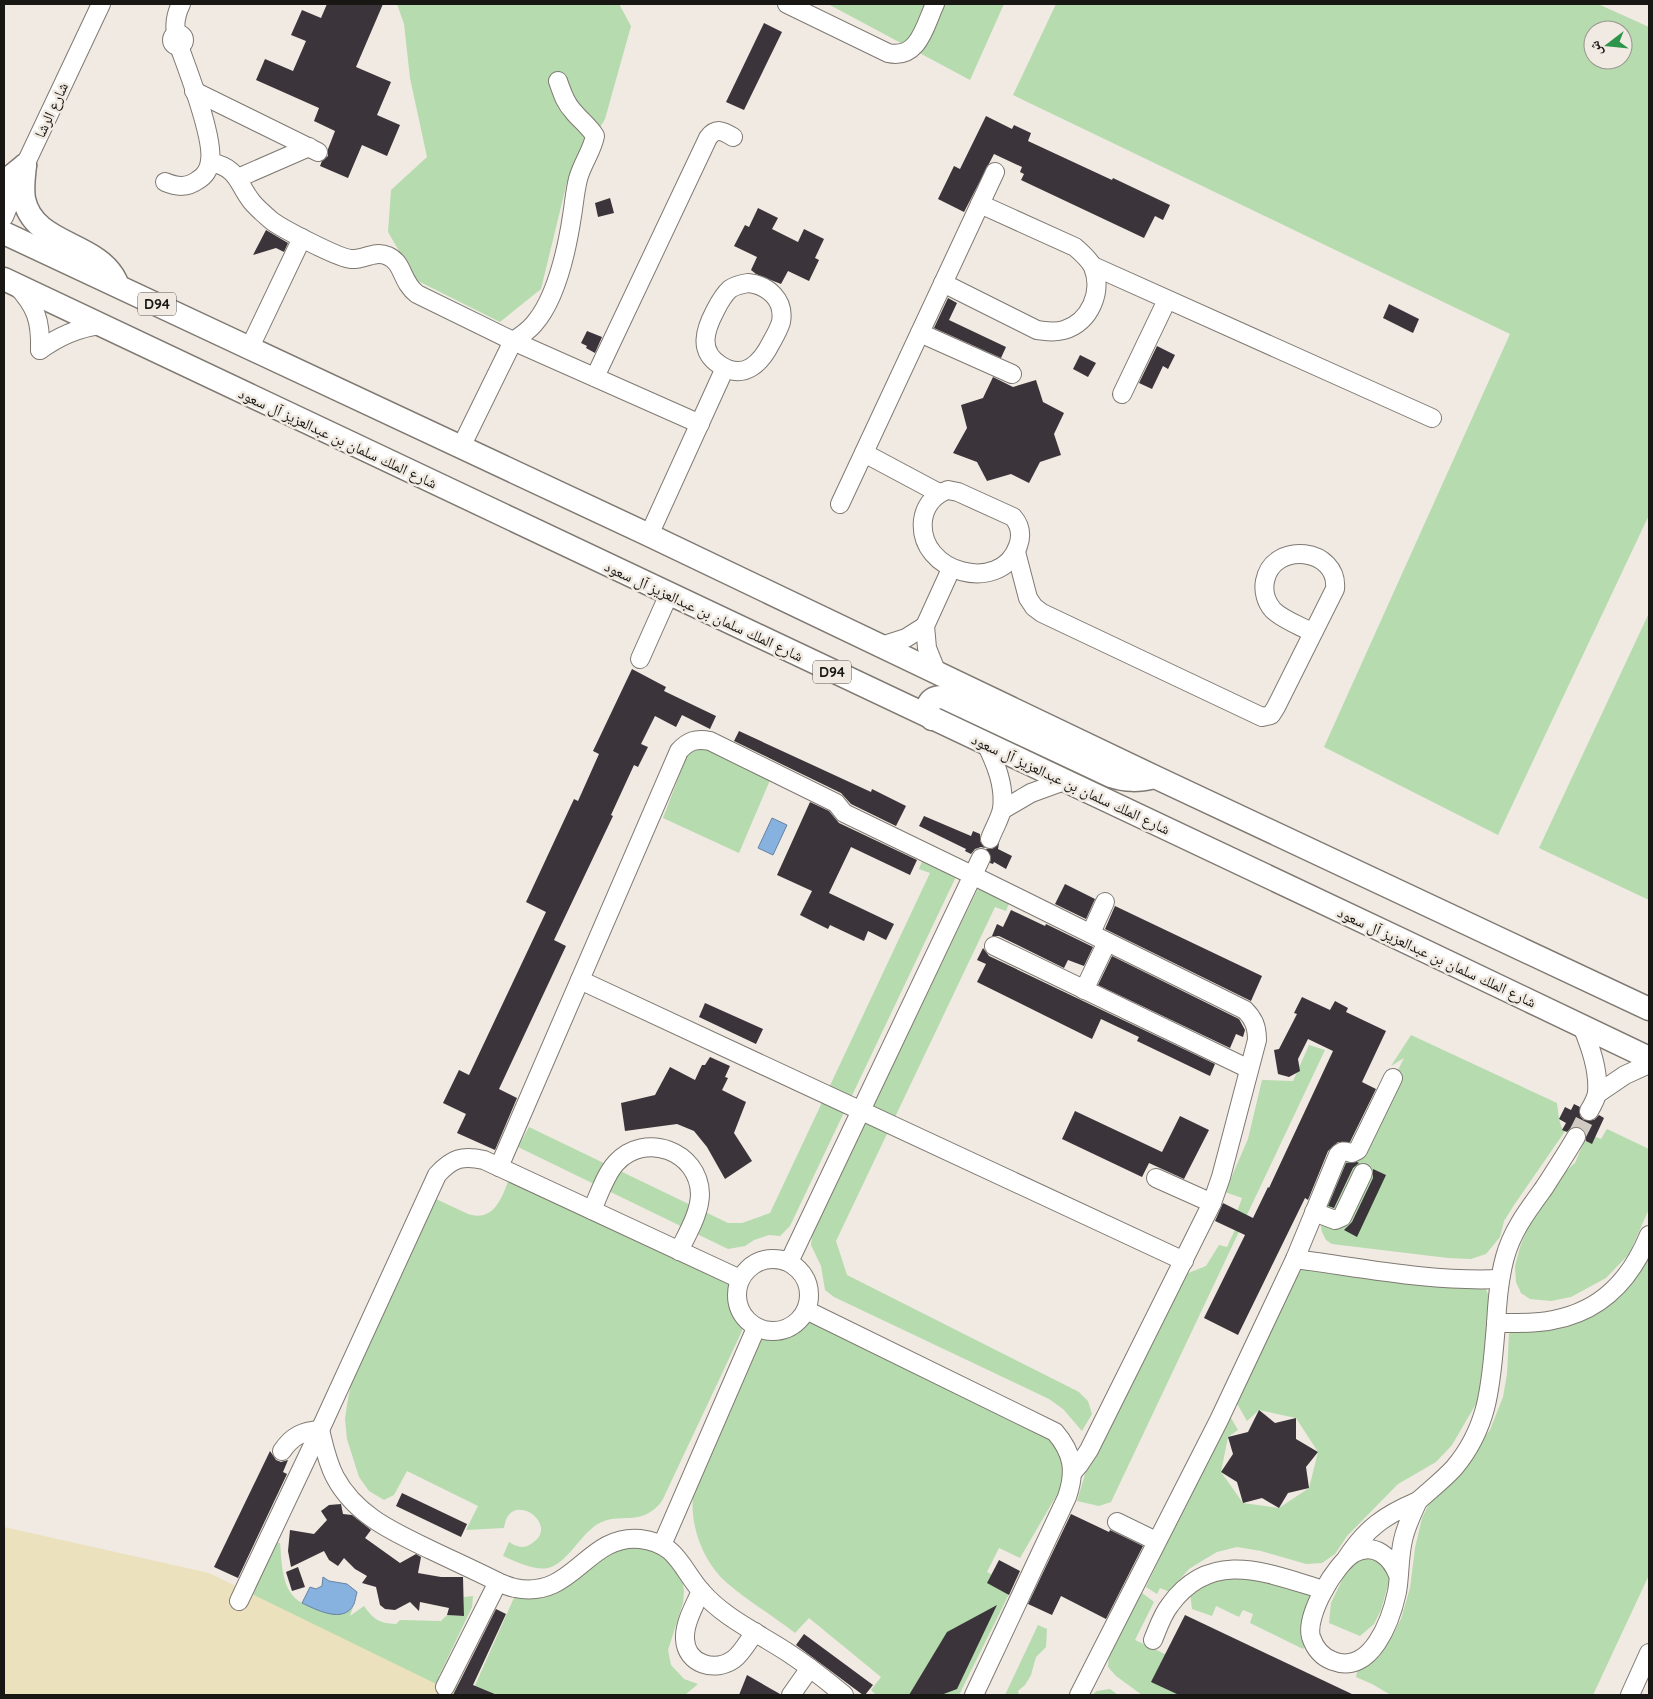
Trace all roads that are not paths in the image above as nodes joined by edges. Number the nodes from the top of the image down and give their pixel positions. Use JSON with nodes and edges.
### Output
{"nodes":[{"id":1,"x":181,"y":4,"type":"edge"},
{"id":2,"x":787,"y":4,"type":"edge"},
{"id":3,"x":935,"y":4,"type":"edge"},
{"id":4,"x":98,"y":5,"type":"edge"},
{"id":5,"x":558,"y":81,"type":"dead end"},
{"id":6,"x":194,"y":91,"type":"junction"},
{"id":7,"x":733,"y":137,"type":"dead end"},
{"id":8,"x":210,"y":162,"type":"junction"},
{"id":9,"x":25,"y":165,"type":"junction"},
{"id":10,"x":995,"y":172,"type":"dead end"},
{"id":11,"x":238,"y":178,"type":"junction"},
{"id":12,"x":4,"y":182,"type":"edge"},
{"id":13,"x":165,"y":182,"type":"dead end"},
{"id":14,"x":980,"y":204,"type":"junction"},
{"id":15,"x":4,"y":218,"type":"edge"},
{"id":16,"x":4,"y":233,"type":"edge"},
{"id":17,"x":302,"y":238,"type":"junction"},
{"id":18,"x":1092,"y":266,"type":"junction"},
{"id":19,"x":10,"y":282,"type":"edge"},
{"id":20,"x":943,"y":283,"type":"junction"},
{"id":21,"x":118,"y":286,"type":"junction"},
{"id":22,"x":1167,"y":300,"type":"junction"},
{"id":23,"x":100,"y":324,"type":"junction"},
{"id":24,"x":920,"y":333,"type":"junction"},
{"id":25,"x":513,"y":341,"type":"junction"},
{"id":26,"x":250,"y":347,"type":"junction"},
{"id":27,"x":725,"y":368,"type":"junction"},
{"id":28,"x":1012,"y":374,"type":"dead end"},
{"id":29,"x":595,"y":377,"type":"junction"},
{"id":30,"x":1122,"y":394,"type":"dead end"},
{"id":31,"x":1432,"y":418,"type":"dead end"},
{"id":32,"x":700,"y":424,"type":"junction"},
{"id":33,"x":461,"y":447,"type":"junction"},
{"id":34,"x":864,"y":453,"type":"junction"},
{"id":35,"x":939,"y":493,"type":"junction"},
{"id":36,"x":840,"y":504,"type":"dead end"},
{"id":37,"x":649,"y":535,"type":"junction"},
{"id":38,"x":1016,"y":552,"type":"junction"},
{"id":39,"x":951,"y":569,"type":"junction"},
{"id":40,"x":669,"y":594,"type":"junction"},
{"id":41,"x":925,"y":626,"type":"junction"},
{"id":42,"x":1313,"y":633,"type":"junction"},
{"id":43,"x":881,"y":646,"type":"junction"},
{"id":44,"x":640,"y":660,"type":"dead end"},
{"id":45,"x":937,"y":673,"type":"junction"},
{"id":46,"x":932,"y":719,"type":"junction"},
{"id":47,"x":986,"y":744,"type":"junction"},
{"id":48,"x":1155,"y":777,"type":"junction"},
{"id":49,"x":1064,"y":781,"type":"junction"},
{"id":50,"x":1002,"y":810,"type":"junction"},
{"id":51,"x":990,"y":839,"type":"dead end"},
{"id":52,"x":981,"y":858,"type":"dead end"},
{"id":53,"x":972,"y":875,"type":"junction"},
{"id":54,"x":1105,"y":902,"type":"dead end"},
{"id":55,"x":1091,"y":934,"type":"junction"},
{"id":56,"x":1107,"y":942,"type":"junction"},
{"id":57,"x":994,"y":946,"type":"dead end"},
{"id":58,"x":580,"y":980,"type":"junction"},
{"id":59,"x":1084,"y":990,"type":"junction"},
{"id":60,"x":1649,"y":1009,"type":"edge"},
{"id":61,"x":1582,"y":1026,"type":"junction"},
{"id":62,"x":1649,"y":1058,"type":"edge"},
{"id":63,"x":1649,"y":1064,"type":"edge"},
{"id":64,"x":1249,"y":1069,"type":"junction"},
{"id":65,"x":1393,"y":1078,"type":"dead end"},
{"id":66,"x":1597,"y":1094,"type":"junction"},
{"id":67,"x":861,"y":1111,"type":"junction"},
{"id":68,"x":1589,"y":1111,"type":"tunnel mouth"},
{"id":69,"x":1576,"y":1137,"type":"tunnel mouth"},
{"id":70,"x":499,"y":1167,"type":"junction"},
{"id":71,"x":1363,"y":1173,"type":"dead end"},
{"id":72,"x":1156,"y":1178,"type":"dead end"},
{"id":73,"x":1212,"y":1203,"type":"junction"},
{"id":74,"x":592,"y":1210,"type":"junction"},
{"id":75,"x":1314,"y":1212,"type":"junction"},
{"id":76,"x":1649,"y":1235,"type":"edge"},
{"id":77,"x":679,"y":1251,"type":"junction"},
{"id":78,"x":1295,"y":1258,"type":"junction"},
{"id":79,"x":1184,"y":1261,"type":"junction"},
{"id":80,"x":789,"y":1262,"type":"junction"},
{"id":81,"x":740,"y":1279,"type":"junction"},
{"id":82,"x":1500,"y":1279,"type":"junction"},
{"id":83,"x":806,"y":1310,"type":"junction"},
{"id":84,"x":1496,"y":1323,"type":"junction"},
{"id":85,"x":756,"y":1328,"type":"junction"},
{"id":86,"x":320,"y":1430,"type":"junction"},
{"id":87,"x":282,"y":1450,"type":"dead end"},
{"id":88,"x":1073,"y":1472,"type":"junction"},
{"id":89,"x":1418,"y":1501,"type":"junction"},
{"id":90,"x":1117,"y":1522,"type":"dead end"},
{"id":91,"x":1156,"y":1542,"type":"junction"},
{"id":92,"x":662,"y":1545,"type":"junction"},
{"id":93,"x":1346,"y":1559,"type":"junction"},
{"id":94,"x":1398,"y":1575,"type":"junction"},
{"id":95,"x":498,"y":1582,"type":"junction"},
{"id":96,"x":1324,"y":1590,"type":"junction"},
{"id":97,"x":700,"y":1591,"type":"junction"},
{"id":98,"x":239,"y":1602,"type":"dead end"},
{"id":99,"x":755,"y":1632,"type":"junction"},
{"id":100,"x":1153,"y":1640,"type":"dead end"},
{"id":101,"x":1649,"y":1653,"type":"edge"},
{"id":102,"x":810,"y":1668,"type":"junction"},
{"id":103,"x":445,"y":1687,"type":"dead end"},
{"id":104,"x":791,"y":1695,"type":"edge"},
{"id":105,"x":844,"y":1695,"type":"edge"},
{"id":106,"x":974,"y":1695,"type":"edge"},
{"id":107,"x":1079,"y":1695,"type":"edge"},
{"id":108,"x":1630,"y":1695,"type":"edge"}],
"edges":[{"from":1,"to":6,"type":"street"},
{"from":2,"to":3,"type":"street"},
{"from":4,"to":9,"type":"street","name":"شارع الرشا"},
{"from":5,"to":25,"type":"street"},
{"from":6,"to":8,"type":"street"},
{"from":6,"to":11,"type":"street"},
{"from":7,"to":29,"type":"street"},
{"from":8,"to":11,"type":"street"},
{"from":8,"to":13,"type":"street"},
{"from":9,"to":12,"type":"main road"},
{"from":9,"to":15,"type":"street","name":"شارع الرشا"},
{"from":9,"to":21,"type":"main road"},
{"from":10,"to":14,"type":"street"},
{"from":11,"to":17,"type":"street"},
{"from":14,"to":18,"type":"street"},
{"from":14,"to":20,"type":"street"},
{"from":16,"to":21,"type":"main road","number":"D94"},
{"from":17,"to":25,"type":"street"},
{"from":17,"to":26,"type":"street"},
{"from":18,"to":20,"type":"street"},
{"from":18,"to":22,"type":"street"},
{"from":19,"to":23,"type":"main road","name":"شارع الملك سلمان بن عبدالعزيز آل سعود","number":"D94"},
{"from":19,"to":23,"type":"street"},
{"from":20,"to":24,"type":"street"},
{"from":21,"to":26,"type":"main road","number":"D94"},
{"from":22,"to":30,"type":"street"},
{"from":22,"to":31,"type":"street"},
{"from":23,"to":40,"type":"main road","name":"شارع الملك سلمان بن عبدالعزيز آل سعود","number":"D94"},
{"from":24,"to":28,"type":"street"},
{"from":24,"to":34,"type":"street"},
{"from":25,"to":29,"type":"street"},
{"from":25,"to":33,"type":"street"},
{"from":26,"to":33,"type":"main road","number":"D94"},
{"from":27,"to":27,"type":"street"},
{"from":27,"to":32,"type":"street"},
{"from":29,"to":32,"type":"street"},
{"from":32,"to":37,"type":"street"},
{"from":33,"to":37,"type":"main road","number":"D94"},
{"from":34,"to":35,"type":"street"},
{"from":34,"to":36,"type":"street"},
{"from":35,"to":38,"type":"street"},
{"from":35,"to":39,"type":"street"},
{"from":37,"to":43,"type":"main road","number":"D94"},
{"from":38,"to":39,"type":"street"},
{"from":38,"to":42,"type":"street"},
{"from":39,"to":41,"type":"street"},
{"from":40,"to":44,"type":"street"},
{"from":40,"to":46,"type":"main road","name":"شارع الملك سلمان بن عبدالعزيز آل سعود","number":"D94"},
{"from":41,"to":43,"type":"street"},
{"from":41,"to":45,"type":"street"},
{"from":42,"to":42,"type":"street"},
{"from":43,"to":45,"type":"main road","number":"D94"},
{"from":45,"to":48,"type":"main road","number":"D94"},
{"from":46,"to":47,"type":"main road","name":"شارع الملك سلمان بن عبدالعزيز آل سعود","number":"D94"},
{"from":46,"to":48,"type":"main road"},
{"from":47,"to":49,"type":"main road","name":"شارع الملك سلمان بن عبدالعزيز آل سعود","number":"D94"},
{"from":47,"to":50,"type":"street"},
{"from":48,"to":60,"type":"main road","number":"D94"},
{"from":49,"to":50,"type":"street"},
{"from":49,"to":61,"type":"main road","name":"شارع الملك سلمان بن عبدالعزيز آل سعود","number":"D94"},
{"from":50,"to":51,"type":"street"},
{"from":52,"to":53,"type":"street"},
{"from":53,"to":55,"type":"street"},
{"from":53,"to":58,"type":"street"},
{"from":53,"to":67,"type":"street"},
{"from":54,"to":55,"type":"street"},
{"from":55,"to":56,"type":"street"},
{"from":56,"to":59,"type":"street"},
{"from":56,"to":64,"type":"street"},
{"from":57,"to":59,"type":"street"},
{"from":58,"to":67,"type":"street"},
{"from":58,"to":70,"type":"street"},
{"from":59,"to":64,"type":"street"},
{"from":61,"to":62,"type":"main road","name":"شارع الملك سلمان بن عبدالعزيز آل سعود","number":"D94"},
{"from":61,"to":66,"type":"street"},
{"from":63,"to":66,"type":"street"},
{"from":64,"to":73,"type":"street"},
{"from":65,"to":75,"type":"street"},
{"from":66,"to":68,"type":"street"},
{"from":67,"to":79,"type":"street"},
{"from":67,"to":80,"type":"street"},
{"from":69,"to":82,"type":"street"},
{"from":70,"to":74,"type":"street"},
{"from":70,"to":86,"type":"street"},
{"from":71,"to":75,"type":"street"},
{"from":72,"to":73,"type":"street"},
{"from":73,"to":79,"type":"street"},
{"from":74,"to":77,"type":"street"},
{"from":74,"to":77,"type":"street"},
{"from":75,"to":78,"type":"street"},
{"from":76,"to":84,"type":"street"},
{"from":77,"to":81,"type":"street"},
{"from":78,"to":82,"type":"street"},
{"from":78,"to":91,"type":"street"},
{"from":79,"to":88,"type":"street"},
{"from":80,"to":81,"type":"street"},
{"from":80,"to":83,"type":"street"},
{"from":81,"to":85,"type":"street"},
{"from":82,"to":84,"type":"street"},
{"from":83,"to":85,"type":"street"},
{"from":83,"to":88,"type":"street"},
{"from":84,"to":89,"type":"street"},
{"from":85,"to":92,"type":"street"},
{"from":86,"to":87,"type":"street"},
{"from":86,"to":95,"type":"street"},
{"from":86,"to":98,"type":"street"},
{"from":88,"to":106,"type":"street"},
{"from":89,"to":93,"type":"street"},
{"from":89,"to":94,"type":"street"},
{"from":90,"to":91,"type":"street"},
{"from":91,"to":107,"type":"street"},
{"from":92,"to":95,"type":"street"},
{"from":92,"to":97,"type":"street"},
{"from":93,"to":94,"type":"street"},
{"from":93,"to":96,"type":"street"},
{"from":94,"to":96,"type":"street"},
{"from":95,"to":103,"type":"street"},
{"from":96,"to":100,"type":"street"},
{"from":97,"to":99,"type":"street"},
{"from":97,"to":99,"type":"street"},
{"from":99,"to":102,"type":"street"},
{"from":101,"to":108,"type":"street"},
{"from":102,"to":104,"type":"street"},
{"from":102,"to":105,"type":"street"}]}
